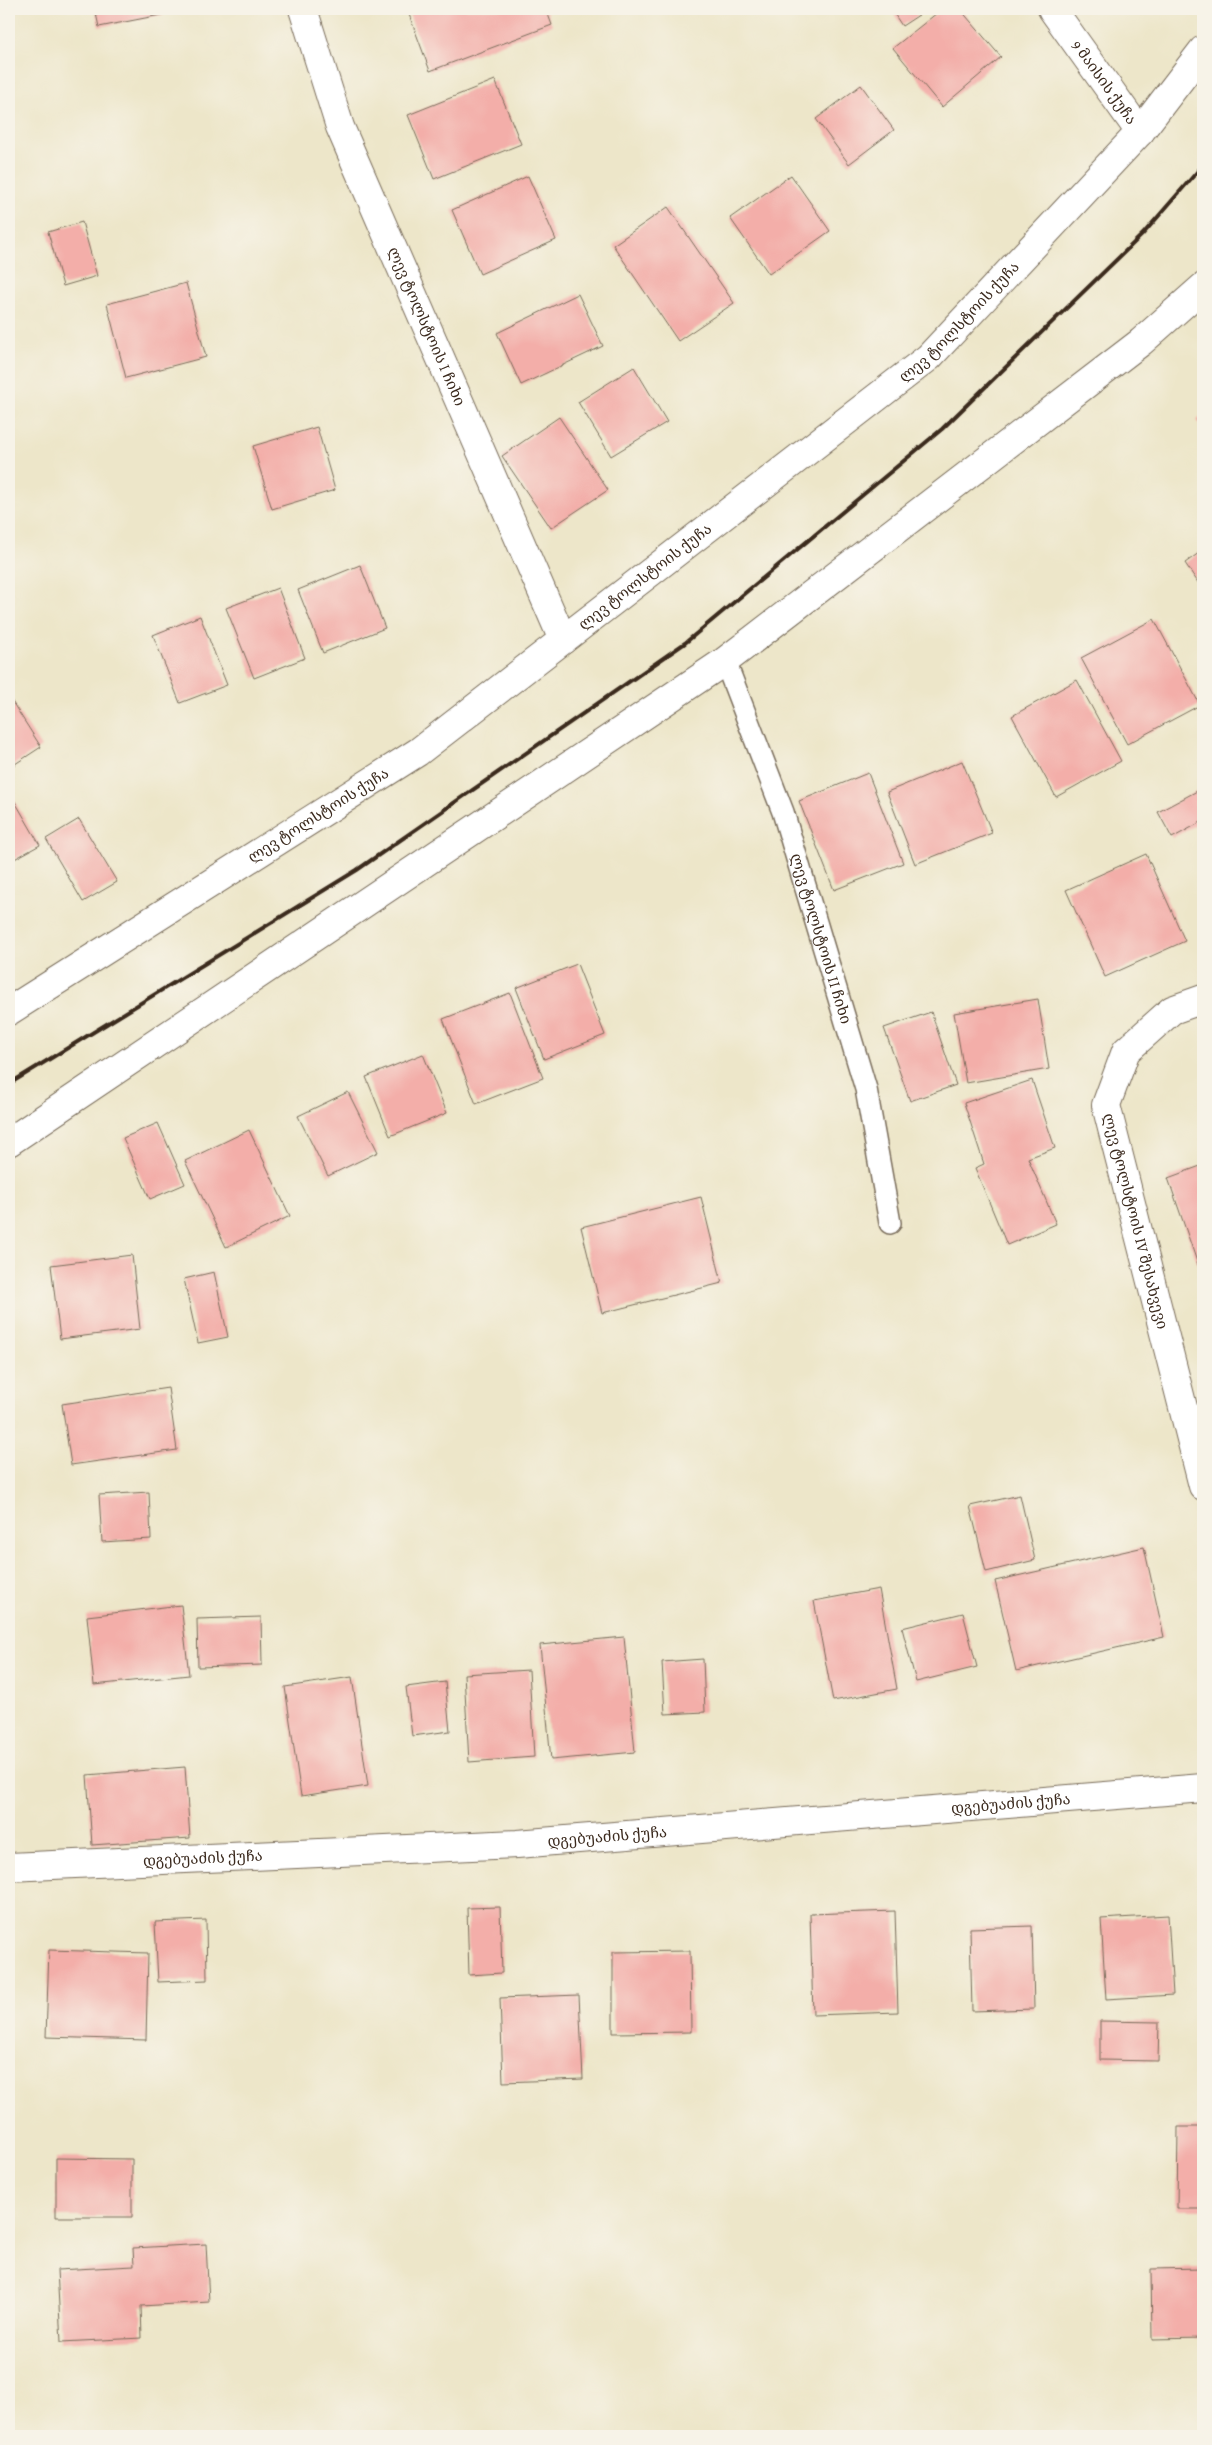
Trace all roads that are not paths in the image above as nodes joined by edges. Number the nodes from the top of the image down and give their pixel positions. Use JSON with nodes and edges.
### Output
{"nodes":[{"id":1,"x":304,"y":9,"type":"edge"},
{"id":2,"x":1052,"y":9,"type":"edge"},
{"id":3,"x":1203,"y":50,"type":"edge"},
{"id":4,"x":1140,"y":132,"type":"junction"},
{"id":5,"x":1203,"y":287,"type":"edge"},
{"id":6,"x":563,"y":640,"type":"junction"},
{"id":7,"x":726,"y":661,"type":"junction"},
{"id":8,"x":1203,"y":999,"type":"edge"},
{"id":9,"x":9,"y":1011,"type":"edge"},
{"id":10,"x":9,"y":1142,"type":"edge"},
{"id":11,"x":890,"y":1223,"type":"dead end"},
{"id":12,"x":1203,"y":1486,"type":"edge"},
{"id":13,"x":1203,"y":1788,"type":"edge"},
{"id":14,"x":9,"y":1867,"type":"edge"}],
"edges":[{"from":1,"to":6,"type":"street","name":"ლევ ტოლსტოის I ჩიხი"},
{"from":2,"to":4,"type":"street","name":"9 მაისის ქუჩა"},
{"from":3,"to":4,"type":"street","name":"ლევ ტოლსტოის ქუჩა"},
{"from":4,"to":6,"type":"street","name":"ლევ ტოლსტოის ქუჩა"},
{"from":5,"to":7,"type":"street"},
{"from":6,"to":9,"type":"street","name":"ლევ ტოლსტოის ქუჩა"},
{"from":7,"to":10,"type":"street"},
{"from":7,"to":11,"type":"lane","name":"ლევ ტოლსტოის II ჩიხი"},
{"from":8,"to":12,"type":"street","name":"ლევ ტოლსტოის IV შესახვევი"},
{"from":13,"to":14,"type":"street","name":"დგებუაძის ქუჩა"}]}
